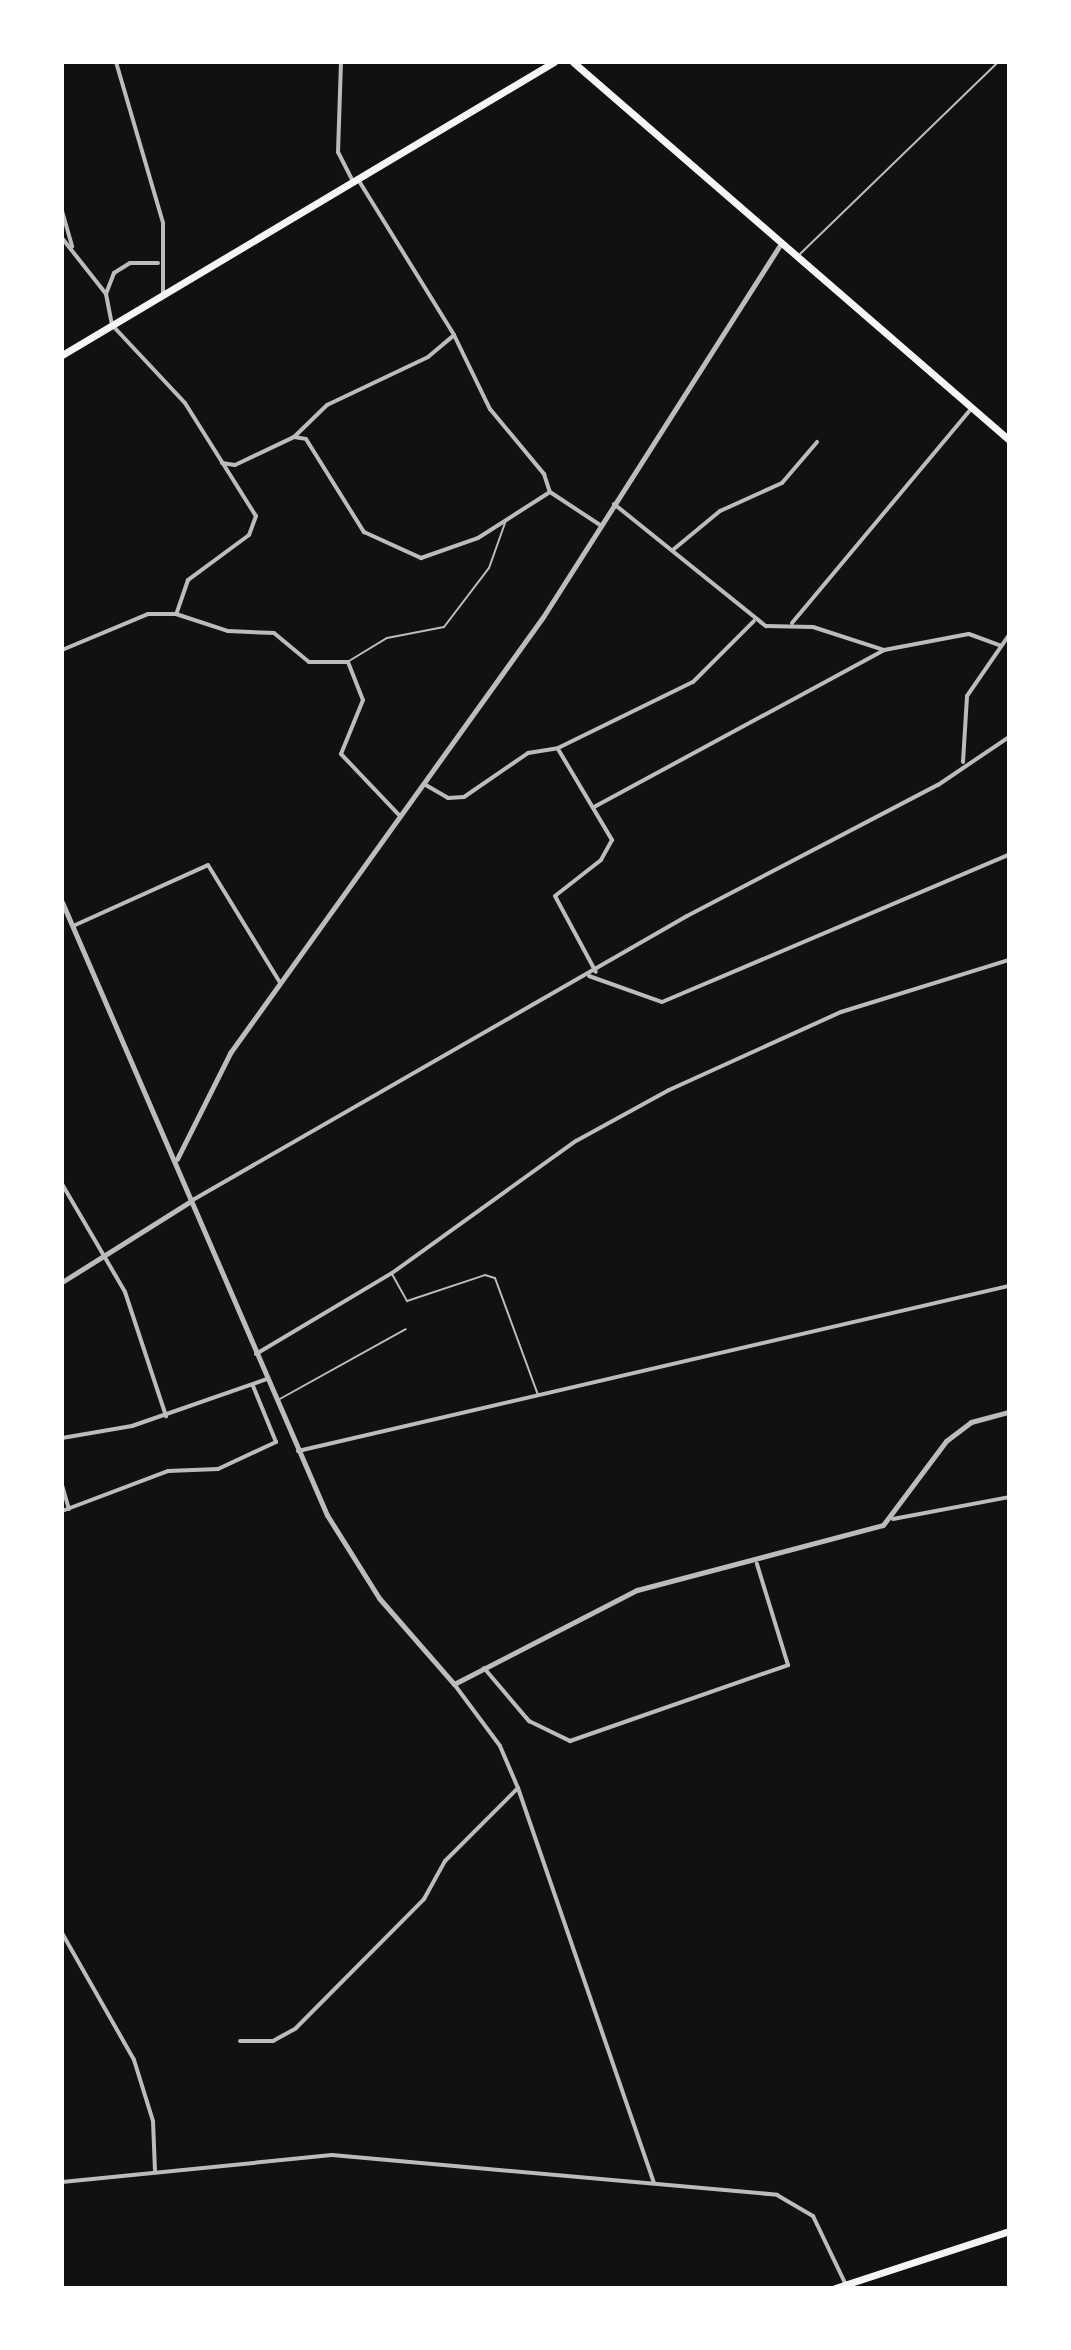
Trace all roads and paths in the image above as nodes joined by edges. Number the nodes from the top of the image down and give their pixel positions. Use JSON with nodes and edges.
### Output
{"nodes":[{"id":1,"x":116,"y":62,"type":"edge"},
{"id":2,"x":341,"y":62,"type":"edge"},
{"id":3,"x":554,"y":62,"type":"edge"},
{"id":4,"x":573,"y":62,"type":"edge"},
{"id":5,"x":998,"y":62,"type":"edge"},
{"id":6,"x":356,"y":183,"type":"junction"},
{"id":7,"x":62,"y":211,"type":"edge"},
{"id":8,"x":62,"y":238,"type":"edge"},
{"id":9,"x":781,"y":244,"type":"junction"},
{"id":10,"x":72,"y":249,"type":"junction"},
{"id":11,"x":796,"y":257,"type":"junction"},
{"id":12,"x":158,"y":263,"type":"junction"},
{"id":13,"x":163,"y":293,"type":"junction"},
{"id":14,"x":106,"y":294,"type":"junction"},
{"id":15,"x":112,"y":325,"type":"junction"},
{"id":16,"x":454,"y":335,"type":"junction"},
{"id":17,"x":62,"y":355,"type":"edge"},
{"id":18,"x":972,"y":408,"type":"junction"},
{"id":19,"x":294,"y":437,"type":"junction"},
{"id":20,"x":1009,"y":440,"type":"edge"},
{"id":21,"x":817,"y":442,"type":"dead end"},
{"id":22,"x":220,"y":462,"type":"junction"},
{"id":23,"x":550,"y":492,"type":"junction"},
{"id":24,"x":613,"y":503,"type":"junction"},
{"id":25,"x":506,"y":520,"type":"junction"},
{"id":26,"x":600,"y":525,"type":"junction"},
{"id":27,"x":674,"y":549,"type":"junction"},
{"id":28,"x":176,"y":614,"type":"junction"},
{"id":29,"x":754,"y":621,"type":"junction"},
{"id":30,"x":792,"y":623,"type":"junction"},
{"id":31,"x":1009,"y":635,"type":"edge"},
{"id":32,"x":1000,"y":645,"type":"junction"},
{"id":33,"x":62,"y":650,"type":"edge"},
{"id":34,"x":884,"y":650,"type":"junction"},
{"id":35,"x":348,"y":662,"type":"junction"},
{"id":36,"x":1009,"y":737,"type":"edge"},
{"id":37,"x":558,"y":748,"type":"junction"},
{"id":38,"x":963,"y":762,"type":"junction"},
{"id":39,"x":422,"y":783,"type":"junction"},
{"id":40,"x":594,"y":807,"type":"junction"},
{"id":41,"x":399,"y":815,"type":"junction"},
{"id":42,"x":1009,"y":855,"type":"edge"},
{"id":43,"x":62,"y":902,"type":"edge"},
{"id":44,"x":73,"y":926,"type":"junction"},
{"id":45,"x":1009,"y":960,"type":"edge"},
{"id":46,"x":596,"y":972,"type":"junction"},
{"id":47,"x":589,"y":976,"type":"junction"},
{"id":48,"x":279,"y":981,"type":"junction"},
{"id":49,"x":176,"y":1161,"type":"junction"},
{"id":50,"x":62,"y":1184,"type":"edge"},
{"id":51,"x":191,"y":1201,"type":"junction"},
{"id":52,"x":106,"y":1255,"type":"junction"},
{"id":53,"x":392,"y":1273,"type":"junction"},
{"id":54,"x":62,"y":1282,"type":"edge"},
{"id":55,"x":1009,"y":1286,"type":"edge"},
{"id":56,"x":406,"y":1329,"type":"dead end"},
{"id":57,"x":256,"y":1354,"type":"junction"},
{"id":58,"x":267,"y":1379,"type":"junction"},
{"id":59,"x":253,"y":1386,"type":"junction"},
{"id":60,"x":538,"y":1395,"type":"junction"},
{"id":61,"x":277,"y":1401,"type":"junction"},
{"id":62,"x":1009,"y":1412,"type":"edge"},
{"id":63,"x":166,"y":1416,"type":"junction"},
{"id":64,"x":62,"y":1438,"type":"edge"},
{"id":65,"x":298,"y":1451,"type":"junction"},
{"id":66,"x":62,"y":1485,"type":"edge"},
{"id":67,"x":1009,"y":1497,"type":"edge"},
{"id":68,"x":69,"y":1509,"type":"junction"},
{"id":69,"x":62,"y":1511,"type":"edge"},
{"id":70,"x":893,"y":1519,"type":"junction"},
{"id":71,"x":757,"y":1564,"type":"junction"},
{"id":72,"x":484,"y":1668,"type":"junction"},
{"id":73,"x":454,"y":1684,"type":"junction"},
{"id":74,"x":518,"y":1788,"type":"junction"},
{"id":75,"x":62,"y":1933,"type":"edge"},
{"id":76,"x":240,"y":2041,"type":"dead end"},
{"id":77,"x":155,"y":2170,"type":"junction"},
{"id":78,"x":62,"y":2182,"type":"edge"},
{"id":79,"x":654,"y":2182,"type":"junction"},
{"id":80,"x":1009,"y":2231,"type":"edge"},
{"id":81,"x":846,"y":2285,"type":"junction"},
{"id":82,"x":835,"y":2288,"type":"edge"}],
"edges":[{"from":1,"to":12,"type":"street"},
{"from":2,"to":6,"type":"street"},
{"from":3,"to":6,"type":"main road"},
{"from":4,"to":9,"type":"main road"},
{"from":5,"to":11,"type":"lane"},
{"from":6,"to":13,"type":"main road"},
{"from":6,"to":16,"type":"street"},
{"from":7,"to":10,"type":"street"},
{"from":8,"to":10,"type":"street"},
{"from":9,"to":11,"type":"main road"},
{"from":9,"to":24,"type":"street"},
{"from":10,"to":14,"type":"street"},
{"from":11,"to":18,"type":"main road"},
{"from":12,"to":13,"type":"street"},
{"from":12,"to":14,"type":"street"},
{"from":13,"to":15,"type":"main road"},
{"from":14,"to":15,"type":"street"},
{"from":15,"to":17,"type":"main road"},
{"from":15,"to":22,"type":"street"},
{"from":16,"to":19,"type":"street"},
{"from":16,"to":23,"type":"street"},
{"from":18,"to":20,"type":"main road"},
{"from":18,"to":30,"type":"street"},
{"from":19,"to":22,"type":"street"},
{"from":19,"to":25,"type":"street"},
{"from":21,"to":27,"type":"street"},
{"from":22,"to":28,"type":"street"},
{"from":23,"to":25,"type":"street"},
{"from":23,"to":26,"type":"street"},
{"from":24,"to":26,"type":"street"},
{"from":24,"to":27,"type":"street"},
{"from":25,"to":35,"type":"lane"},
{"from":26,"to":39,"type":"street"},
{"from":27,"to":29,"type":"street"},
{"from":28,"to":33,"type":"street"},
{"from":28,"to":35,"type":"street"},
{"from":29,"to":30,"type":"street"},
{"from":29,"to":37,"type":"street"},
{"from":30,"to":34,"type":"street"},
{"from":31,"to":32,"type":"street"},
{"from":32,"to":34,"type":"street"},
{"from":32,"to":38,"type":"street"},
{"from":34,"to":40,"type":"street"},
{"from":35,"to":41,"type":"street"},
{"from":36,"to":38,"type":"street"},
{"from":37,"to":39,"type":"street"},
{"from":37,"to":40,"type":"street"},
{"from":38,"to":46,"type":"street"},
{"from":39,"to":41,"type":"street"},
{"from":40,"to":46,"type":"street"},
{"from":41,"to":48,"type":"street"},
{"from":42,"to":47,"type":"street"},
{"from":43,"to":44,"type":"street"},
{"from":44,"to":48,"type":"street"},
{"from":44,"to":49,"type":"street"},
{"from":45,"to":53,"type":"street"},
{"from":46,"to":47,"type":"street"},
{"from":47,"to":51,"type":"street"},
{"from":48,"to":49,"type":"street"},
{"from":49,"to":51,"type":"street"},
{"from":50,"to":52,"type":"street"},
{"from":51,"to":52,"type":"street"},
{"from":51,"to":57,"type":"street"},
{"from":52,"to":54,"type":"street"},
{"from":52,"to":63,"type":"street"},
{"from":53,"to":57,"type":"street"},
{"from":53,"to":60,"type":"lane"},
{"from":55,"to":60,"type":"street"},
{"from":56,"to":61,"type":"lane"},
{"from":57,"to":58,"type":"street"},
{"from":58,"to":59,"type":"street"},
{"from":58,"to":61,"type":"street"},
{"from":59,"to":63,"type":"street"},
{"from":59,"to":68,"type":"street"},
{"from":60,"to":65,"type":"street"},
{"from":61,"to":65,"type":"street"},
{"from":62,"to":70,"type":"street"},
{"from":63,"to":64,"type":"street"},
{"from":65,"to":73,"type":"street"},
{"from":66,"to":68,"type":"street"},
{"from":67,"to":70,"type":"street"},
{"from":68,"to":69,"type":"street"},
{"from":70,"to":71,"type":"street"},
{"from":71,"to":72,"type":"street"},
{"from":71,"to":72,"type":"street"},
{"from":72,"to":73,"type":"street"},
{"from":73,"to":74,"type":"street"},
{"from":74,"to":76,"type":"street"},
{"from":74,"to":79,"type":"street"},
{"from":75,"to":77,"type":"street"},
{"from":77,"to":78,"type":"street"},
{"from":77,"to":79,"type":"street"},
{"from":79,"to":81,"type":"street"},
{"from":80,"to":81,"type":"main road"},
{"from":81,"to":82,"type":"main road"}]}
